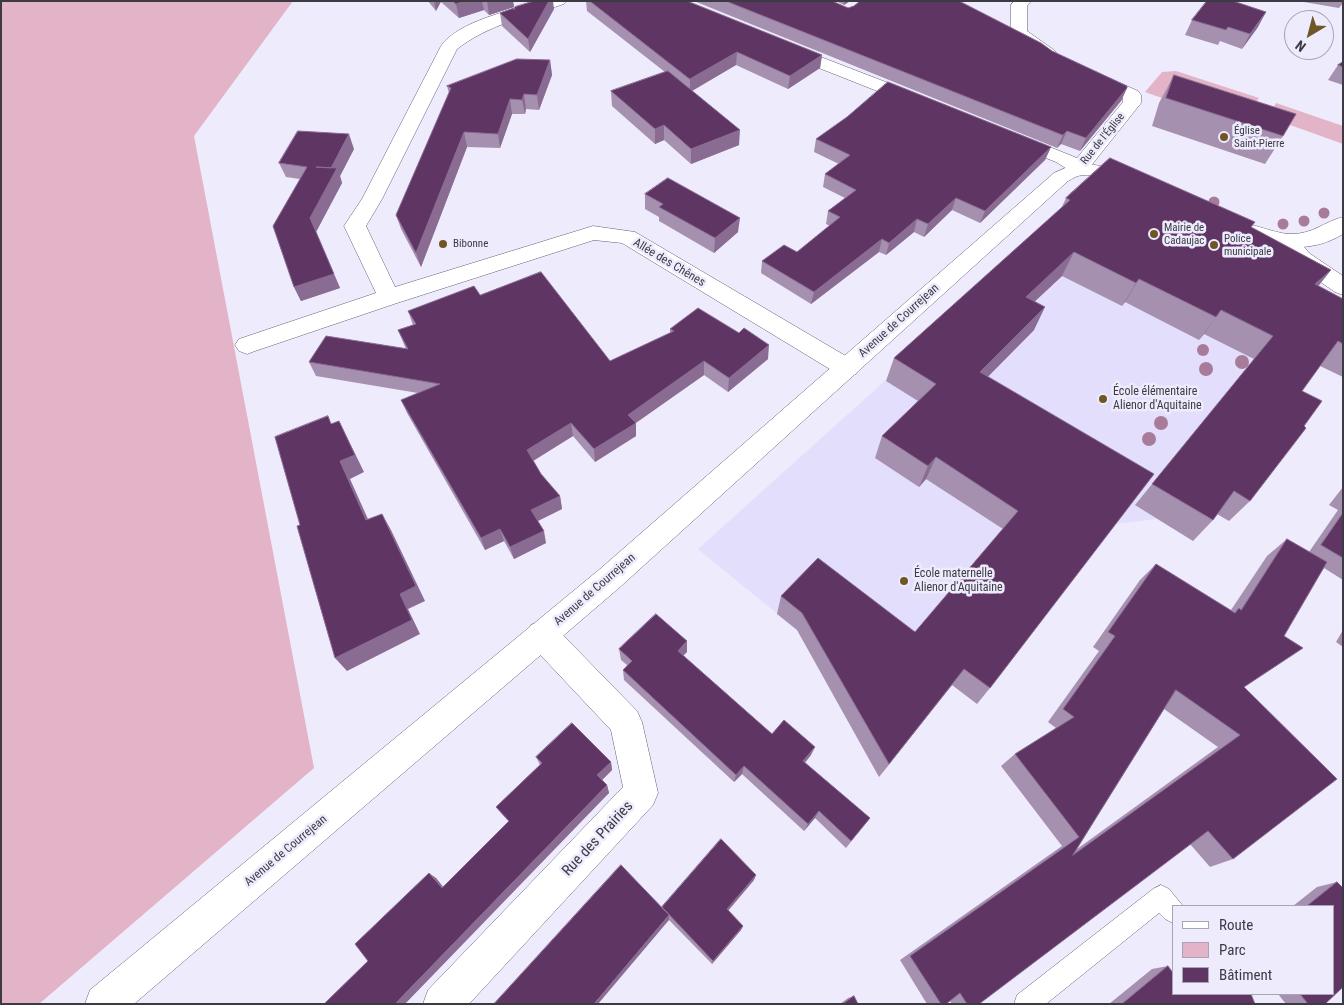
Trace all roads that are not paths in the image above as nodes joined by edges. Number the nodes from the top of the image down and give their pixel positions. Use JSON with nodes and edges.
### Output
{"nodes":[{"id":1,"x":558,"y":1,"type":"edge"},
{"id":2,"x":1023,"y":1,"type":"edge"},
{"id":3,"x":772,"y":43,"type":"edge"},
{"id":4,"x":933,"y":107,"type":"edge"},
{"id":5,"x":998,"y":132,"type":"edge"},
{"id":6,"x":1079,"y":168,"type":"junction"},
{"id":7,"x":1144,"y":189,"type":"edge"},
{"id":8,"x":1221,"y":221,"type":"edge"},
{"id":9,"x":1343,"y":224,"type":"edge"},
{"id":10,"x":1288,"y":242,"type":"junction"},
{"id":11,"x":1343,"y":287,"type":"edge"},
{"id":12,"x":389,"y":297,"type":"junction"},
{"id":13,"x":247,"y":345,"type":"dead end"},
{"id":14,"x":847,"y":368,"type":"junction"},
{"id":15,"x":542,"y":635,"type":"junction"},
{"id":16,"x":1172,"y":910,"type":"edge"},
{"id":17,"x":104,"y":1004,"type":"edge"},
{"id":18,"x":442,"y":1004,"type":"edge"},
{"id":19,"x":1026,"y":1004,"type":"edge"}],
"edges":[{"from":1,"to":12,"type":"street"},
{"from":2,"to":6,"type":"street","name":"Rue de l'Église"},
{"from":3,"to":4,"type":"street"},
{"from":5,"to":6,"type":"street"},
{"from":6,"to":7,"type":"street"},
{"from":6,"to":14,"type":"street","name":"Avenue de Courrejean"},
{"from":8,"to":10,"type":"street"},
{"from":9,"to":10,"type":"street"},
{"from":10,"to":11,"type":"street"},
{"from":12,"to":13,"type":"street","name":"Allée des Chênes"},
{"from":12,"to":14,"type":"street","name":"Allée des Chênes"},
{"from":14,"to":15,"type":"street","name":"Avenue de Courrejean"},
{"from":15,"to":17,"type":"street","name":"Avenue de Courrejean"},
{"from":15,"to":18,"type":"street","name":"Rue des Prairies"},
{"from":16,"to":19,"type":"lane"}]}
